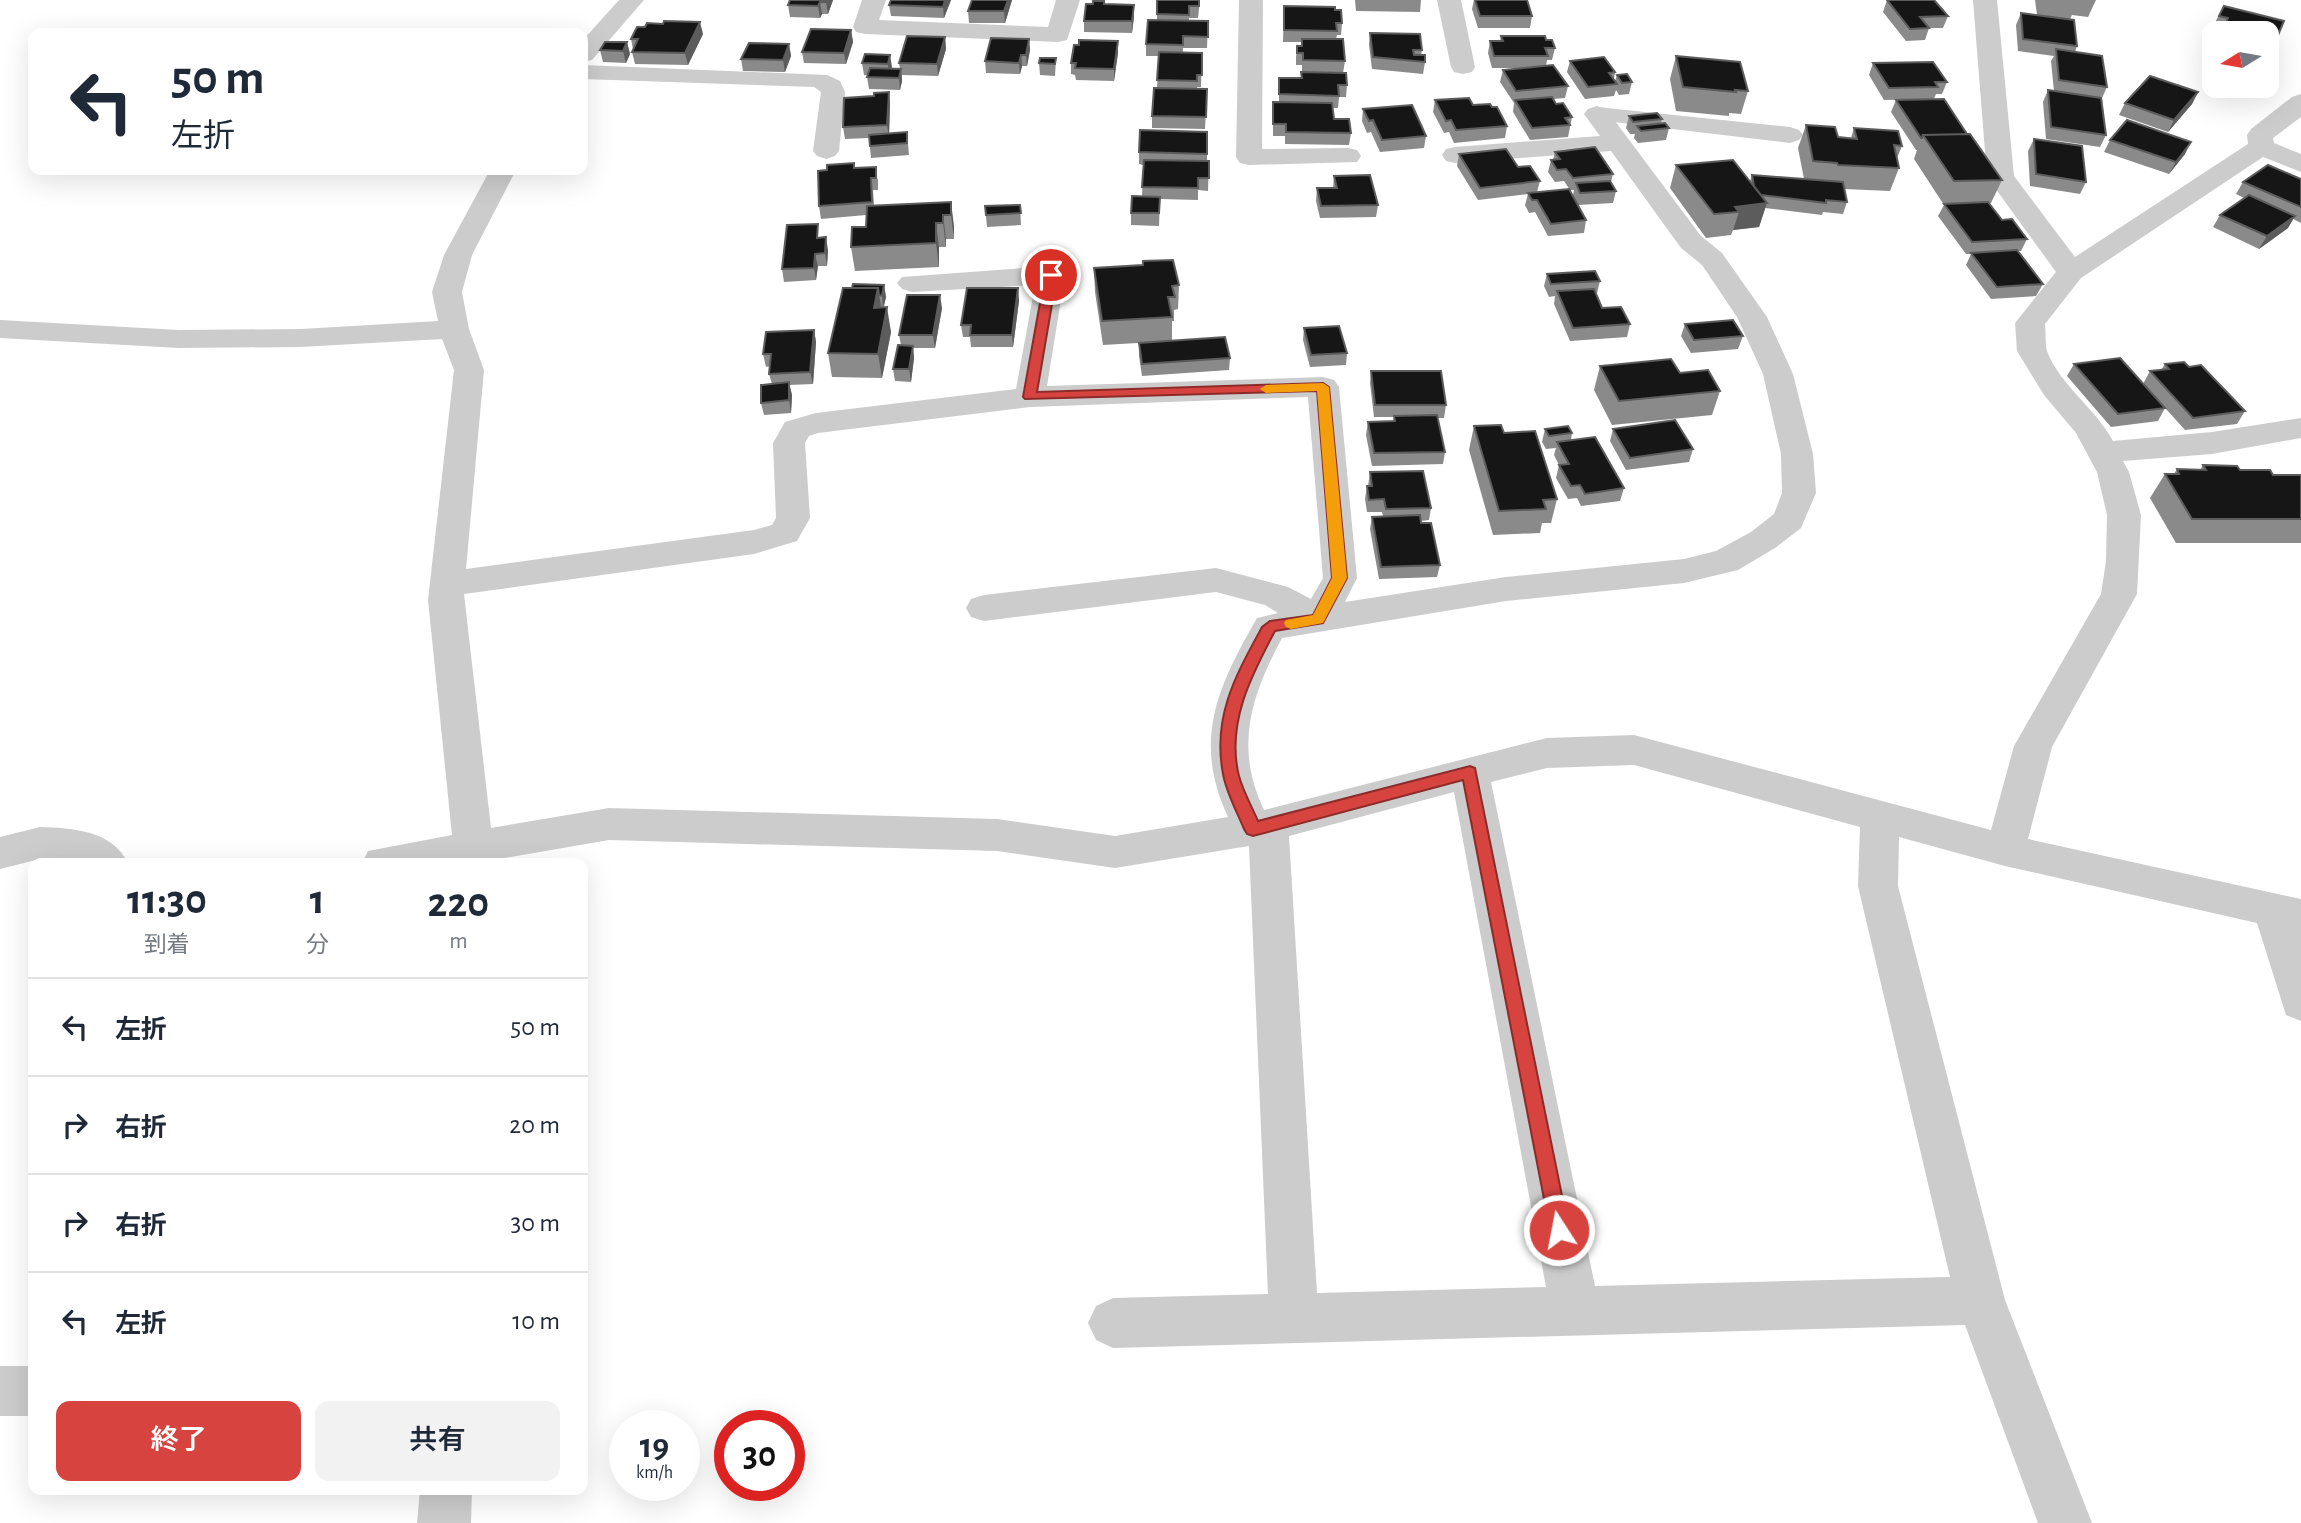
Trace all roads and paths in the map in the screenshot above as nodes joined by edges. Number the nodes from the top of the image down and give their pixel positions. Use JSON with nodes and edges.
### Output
{"nodes":[{"id":1,"x":632,"y":0,"type":"edge"},
{"id":2,"x":874,"y":0,"type":"edge"},
{"id":3,"x":1068,"y":0,"type":"edge"},
{"id":4,"x":1251,"y":0,"type":"edge"},
{"id":5,"x":1449,"y":0,"type":"edge"},
{"id":6,"x":1985,"y":0,"type":"edge"},
{"id":7,"x":588,"y":49,"type":"edge"},
{"id":8,"x":1463,"y":67,"type":"dead end"},
{"id":9,"x":588,"y":72,"type":"edge"},
{"id":10,"x":2301,"y":102,"type":"edge"},
{"id":11,"x":1597,"y":114,"type":"joint"},
{"id":12,"x":1790,"y":135,"type":"dead end"},
{"id":13,"x":1618,"y":143,"type":"junction"},
{"id":14,"x":2261,"y":147,"type":"junction"},
{"id":15,"x":826,"y":151,"type":"dead end"},
{"id":16,"x":1455,"y":155,"type":"dead end"},
{"id":17,"x":1348,"y":156,"type":"dead end"},
{"id":18,"x":2301,"y":163,"type":"edge"},
{"id":19,"x":500,"y":175,"type":"edge"},
{"id":20,"x":2071,"y":272,"type":"junction"},
{"id":21,"x":912,"y":283,"type":"dead end"},
{"id":22,"x":0,"y":329,"type":"edge"},
{"id":23,"x":454,"y":329,"type":"junction"},
{"id":24,"x":1030,"y":397,"type":"junction"},
{"id":25,"x":2301,"y":428,"type":"edge"},
{"id":26,"x":2102,"y":452,"type":"junction"},
{"id":27,"x":447,"y":584,"type":"junction"},
{"id":28,"x":984,"y":608,"type":"dead end"},
{"id":29,"x":1318,"y":619,"type":"junction"},
{"id":30,"x":1470,"y":772,"type":"junction"},
{"id":31,"x":1880,"y":816,"type":"junction"},
{"id":32,"x":1260,"y":827,"type":"junction"},
{"id":33,"x":2005,"y":850,"type":"junction"},
{"id":34,"x":0,"y":853,"type":"edge"},
{"id":35,"x":474,"y":854,"type":"edge"},
{"id":36,"x":100,"y":858,"type":"edge"},
{"id":37,"x":433,"y":858,"type":"edge"},
{"id":38,"x":2287,"y":913,"type":"edge"},
{"id":39,"x":2301,"y":1002,"type":"edge"},
{"id":40,"x":1980,"y":1300,"type":"junction"},
{"id":41,"x":1575,"y":1310,"type":"junction"},
{"id":42,"x":1294,"y":1318,"type":"junction"},
{"id":43,"x":1112,"y":1322,"type":"dead end"},
{"id":44,"x":0,"y":1391,"type":"edge"},
{"id":45,"x":28,"y":1391,"type":"edge"},
{"id":46,"x":446,"y":1495,"type":"edge"},
{"id":47,"x":444,"y":1523,"type":"edge"},
{"id":48,"x":2065,"y":1523,"type":"edge"}],
"edges":[{"from":1,"to":7,"type":"street"},
{"from":2,"to":3,"type":"street"},
{"from":4,"to":17,"type":"street"},
{"from":5,"to":8,"type":"street"},
{"from":6,"to":20,"type":"street"},
{"from":9,"to":15,"type":"lane"},
{"from":10,"to":14,"type":"street"},
{"from":11,"to":12,"type":"lane"},
{"from":11,"to":13,"type":"street"},
{"from":13,"to":16,"type":"street"},
{"from":13,"to":29,"type":"street"},
{"from":14,"to":18,"type":"street"},
{"from":14,"to":20,"type":"street"},
{"from":19,"to":23,"type":"street"},
{"from":20,"to":26,"type":"street"},
{"from":21,"to":24,"type":"street"},
{"from":22,"to":23,"type":"street"},
{"from":23,"to":27,"type":"street"},
{"from":24,"to":27,"type":"street"},
{"from":24,"to":29,"type":"street"},
{"from":25,"to":26,"type":"street"},
{"from":26,"to":33,"type":"street"},
{"from":27,"to":35,"type":"street"},
{"from":28,"to":29,"type":"street"},
{"from":29,"to":32,"type":"street"},
{"from":30,"to":31,"type":"street"},
{"from":30,"to":32,"type":"street"},
{"from":30,"to":41,"type":"street"},
{"from":31,"to":33,"type":"street"},
{"from":31,"to":40,"type":"street"},
{"from":32,"to":35,"type":"street"},
{"from":32,"to":42,"type":"street"},
{"from":33,"to":38,"type":"street"},
{"from":34,"to":36,"type":"street"},
{"from":35,"to":37,"type":"street"},
{"from":38,"to":39,"type":"street"},
{"from":40,"to":41,"type":"street"},
{"from":40,"to":48,"type":"street"},
{"from":41,"to":42,"type":"street"},
{"from":42,"to":43,"type":"street"},
{"from":44,"to":45,"type":"street"},
{"from":46,"to":47,"type":"street"}]}
